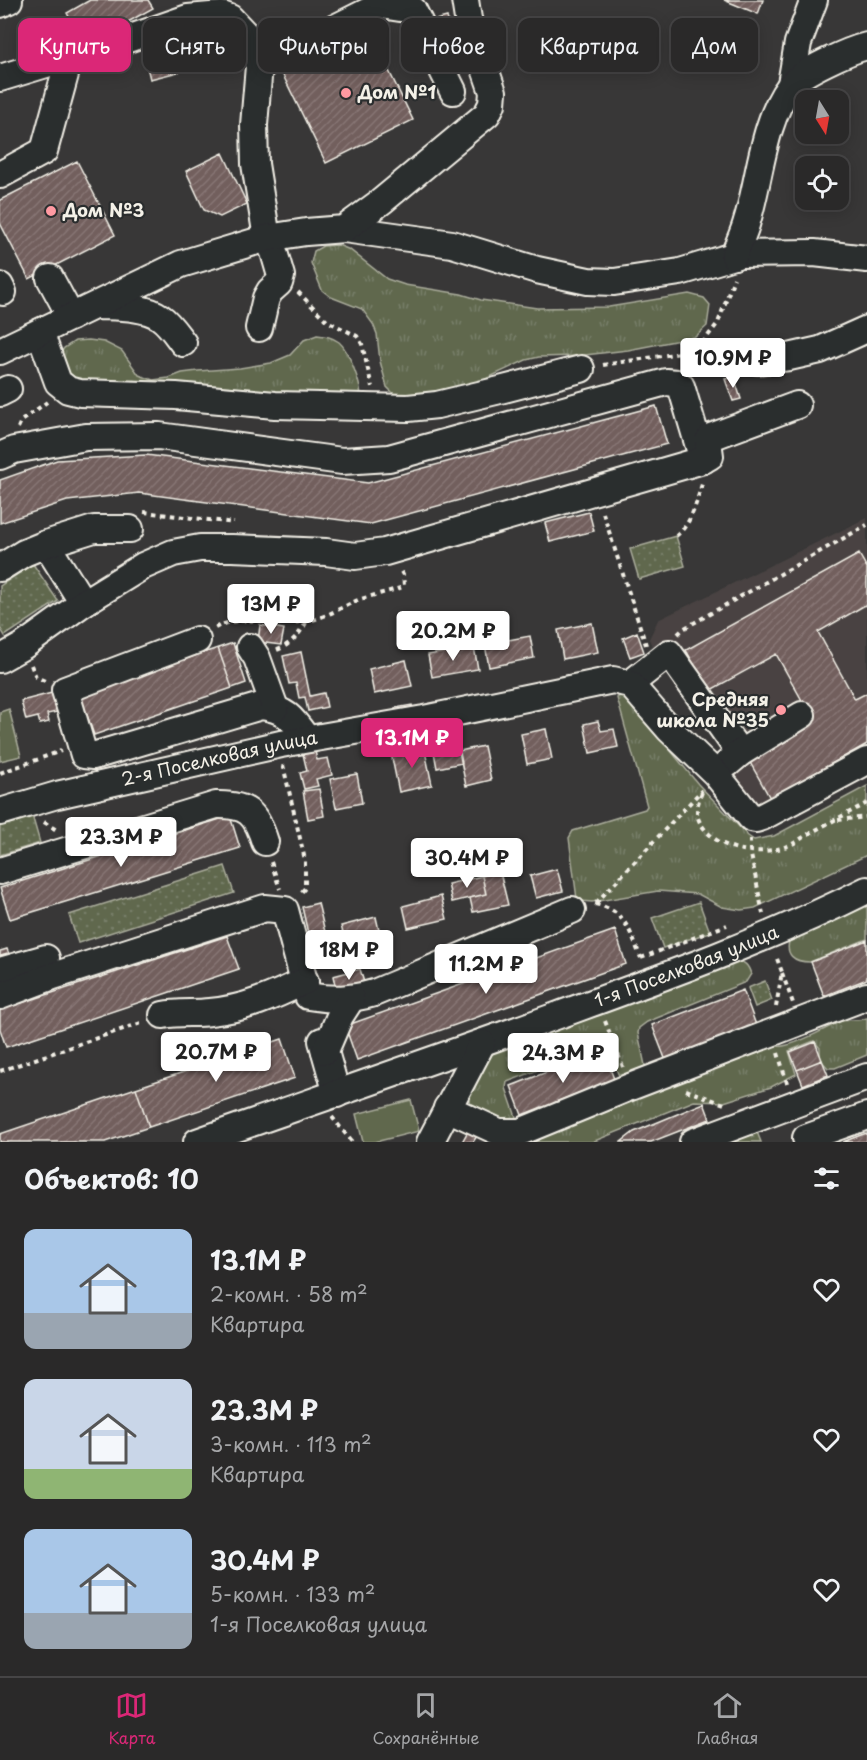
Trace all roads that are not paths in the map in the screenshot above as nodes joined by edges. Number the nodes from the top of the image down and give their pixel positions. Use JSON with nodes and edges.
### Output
{"nodes":[{"id":1,"x":9,"y":0,"type":"edge"},
{"id":2,"x":465,"y":0,"type":"edge"},
{"id":3,"x":814,"y":0,"type":"edge"},
{"id":4,"x":0,"y":4,"type":"edge"},
{"id":5,"x":355,"y":18,"type":"edge"},
{"id":6,"x":131,"y":38,"type":"edge"},
{"id":7,"x":867,"y":46,"type":"edge"},
{"id":8,"x":258,"y":64,"type":"edge"},
{"id":9,"x":19,"y":72,"type":"edge"},
{"id":10,"x":66,"y":72,"type":"edge"},
{"id":11,"x":259,"y":72,"type":"edge"},
{"id":12,"x":0,"y":78,"type":"edge"},
{"id":13,"x":791,"y":84,"type":"junction"},
{"id":14,"x":453,"y":91,"type":"dead end"},
{"id":15,"x":0,"y":175,"type":"edge"},
{"id":16,"x":344,"y":229,"type":"junction"},
{"id":17,"x":267,"y":238,"type":"junction"},
{"id":18,"x":736,"y":255,"type":"junction"},
{"id":19,"x":867,"y":259,"type":"edge"},
{"id":20,"x":50,"y":278,"type":"dead end"},
{"id":21,"x":95,"y":306,"type":"junction"},
{"id":22,"x":71,"y":317,"type":"junction"},
{"id":23,"x":259,"y":328,"type":"dead end"},
{"id":24,"x":867,"y":329,"type":"edge"},
{"id":25,"x":40,"y":332,"type":"junction"},
{"id":26,"x":183,"y":343,"type":"dead end"},
{"id":27,"x":0,"y":351,"type":"edge"},
{"id":28,"x":757,"y":360,"type":"dead end"},
{"id":29,"x":581,"y":369,"type":"road end"},
{"id":30,"x":797,"y":405,"type":"dead end"},
{"id":31,"x":7,"y":453,"type":"edge"},
{"id":32,"x":703,"y":460,"type":"junction"},
{"id":33,"x":137,"y":521,"type":"road end"},
{"id":34,"x":46,"y":544,"type":"junction"},
{"id":35,"x":0,"y":568,"type":"edge"},
{"id":36,"x":83,"y":603,"type":"junction"},
{"id":37,"x":197,"y":640,"type":"road end"},
{"id":38,"x":253,"y":653,"type":"road end"},
{"id":39,"x":0,"y":659,"type":"edge"},
{"id":40,"x":630,"y":684,"type":"junction"},
{"id":41,"x":275,"y":708,"type":"junction"},
{"id":42,"x":802,"y":715,"type":"dead end"},
{"id":43,"x":307,"y":739,"type":"junction"},
{"id":44,"x":740,"y":753,"type":"junction"},
{"id":45,"x":867,"y":761,"type":"edge"},
{"id":46,"x":715,"y":773,"type":"junction"},
{"id":47,"x":0,"y":812,"type":"edge"},
{"id":48,"x":269,"y":854,"type":"road end"},
{"id":49,"x":0,"y":871,"type":"edge"},
{"id":50,"x":867,"y":890,"type":"edge"},
{"id":51,"x":584,"y":907,"type":"road end"},
{"id":52,"x":46,"y":958,"type":"dead end"},
{"id":53,"x":0,"y":971,"type":"edge"},
{"id":54,"x":305,"y":981,"type":"junction"},
{"id":55,"x":0,"y":996,"type":"edge"},
{"id":56,"x":867,"y":996,"type":"edge"},
{"id":57,"x":351,"y":999,"type":"junction"},
{"id":58,"x":163,"y":1015,"type":"road end"},
{"id":59,"x":482,"y":1043,"type":"junction"},
{"id":60,"x":867,"y":1077,"type":"edge"},
{"id":61,"x":328,"y":1097,"type":"junction"},
{"id":62,"x":447,"y":1108,"type":"junction"},
{"id":63,"x":867,"y":1116,"type":"edge"},
{"id":64,"x":803,"y":1141,"type":"edge"},
{"id":65,"x":197,"y":1142,"type":"edge"},
{"id":66,"x":430,"y":1142,"type":"edge"},
{"id":67,"x":693,"y":1142,"type":"edge"}],
"edges":[{"from":1,"to":4,"type":"street"},
{"from":2,"to":16,"type":"street"},
{"from":3,"to":13,"type":"street"},
{"from":5,"to":14,"type":"street"},
{"from":6,"to":8,"type":"street"},
{"from":7,"to":13,"type":"street"},
{"from":9,"to":12,"type":"street"},
{"from":10,"to":15,"type":"street"},
{"from":11,"to":17,"type":"street"},
{"from":13,"to":18,"type":"street"},
{"from":16,"to":17,"type":"street"},
{"from":16,"to":18,"type":"street"},
{"from":17,"to":21,"type":"street"},
{"from":17,"to":23,"type":"street"},
{"from":18,"to":19,"type":"street"},
{"from":20,"to":22,"type":"street"},
{"from":21,"to":22,"type":"street"},
{"from":21,"to":26,"type":"street"},
{"from":22,"to":25,"type":"street"},
{"from":24,"to":28,"type":"street"},
{"from":25,"to":27,"type":"street"},
{"from":25,"to":29,"type":"street"},
{"from":30,"to":32,"type":"street"},
{"from":31,"to":32,"type":"street"},
{"from":32,"to":36,"type":"street"},
{"from":33,"to":34,"type":"street"},
{"from":34,"to":35,"type":"street"},
{"from":34,"to":36,"type":"street"},
{"from":36,"to":39,"type":"street"},
{"from":37,"to":41,"type":"street"},
{"from":38,"to":41,"type":"street"},
{"from":40,"to":43,"type":"street","name":"2-я Поселковая улица"},
{"from":40,"to":44,"type":"street"},
{"from":40,"to":46,"type":"street"},
{"from":41,"to":43,"type":"street"},
{"from":42,"to":44,"type":"street"},
{"from":43,"to":47,"type":"street","name":"2-я Поселковая улица"},
{"from":44,"to":46,"type":"street"},
{"from":45,"to":46,"type":"street"},
{"from":48,"to":49,"type":"street"},
{"from":50,"to":59,"type":"street","name":"1-я Поселковая улица"},
{"from":51,"to":57,"type":"street"},
{"from":52,"to":53,"type":"street"},
{"from":54,"to":55,"type":"street"},
{"from":54,"to":57,"type":"street"},
{"from":54,"to":58,"type":"street"},
{"from":56,"to":62,"type":"street"},
{"from":57,"to":61,"type":"street"},
{"from":59,"to":61,"type":"street","name":"1-я Поселковая улица"},
{"from":59,"to":62,"type":"street"},
{"from":60,"to":67,"type":"street"},
{"from":61,"to":65,"type":"street","name":"1-я Поселковая улица"},
{"from":62,"to":66,"type":"street"},
{"from":63,"to":64,"type":"street"}]}
